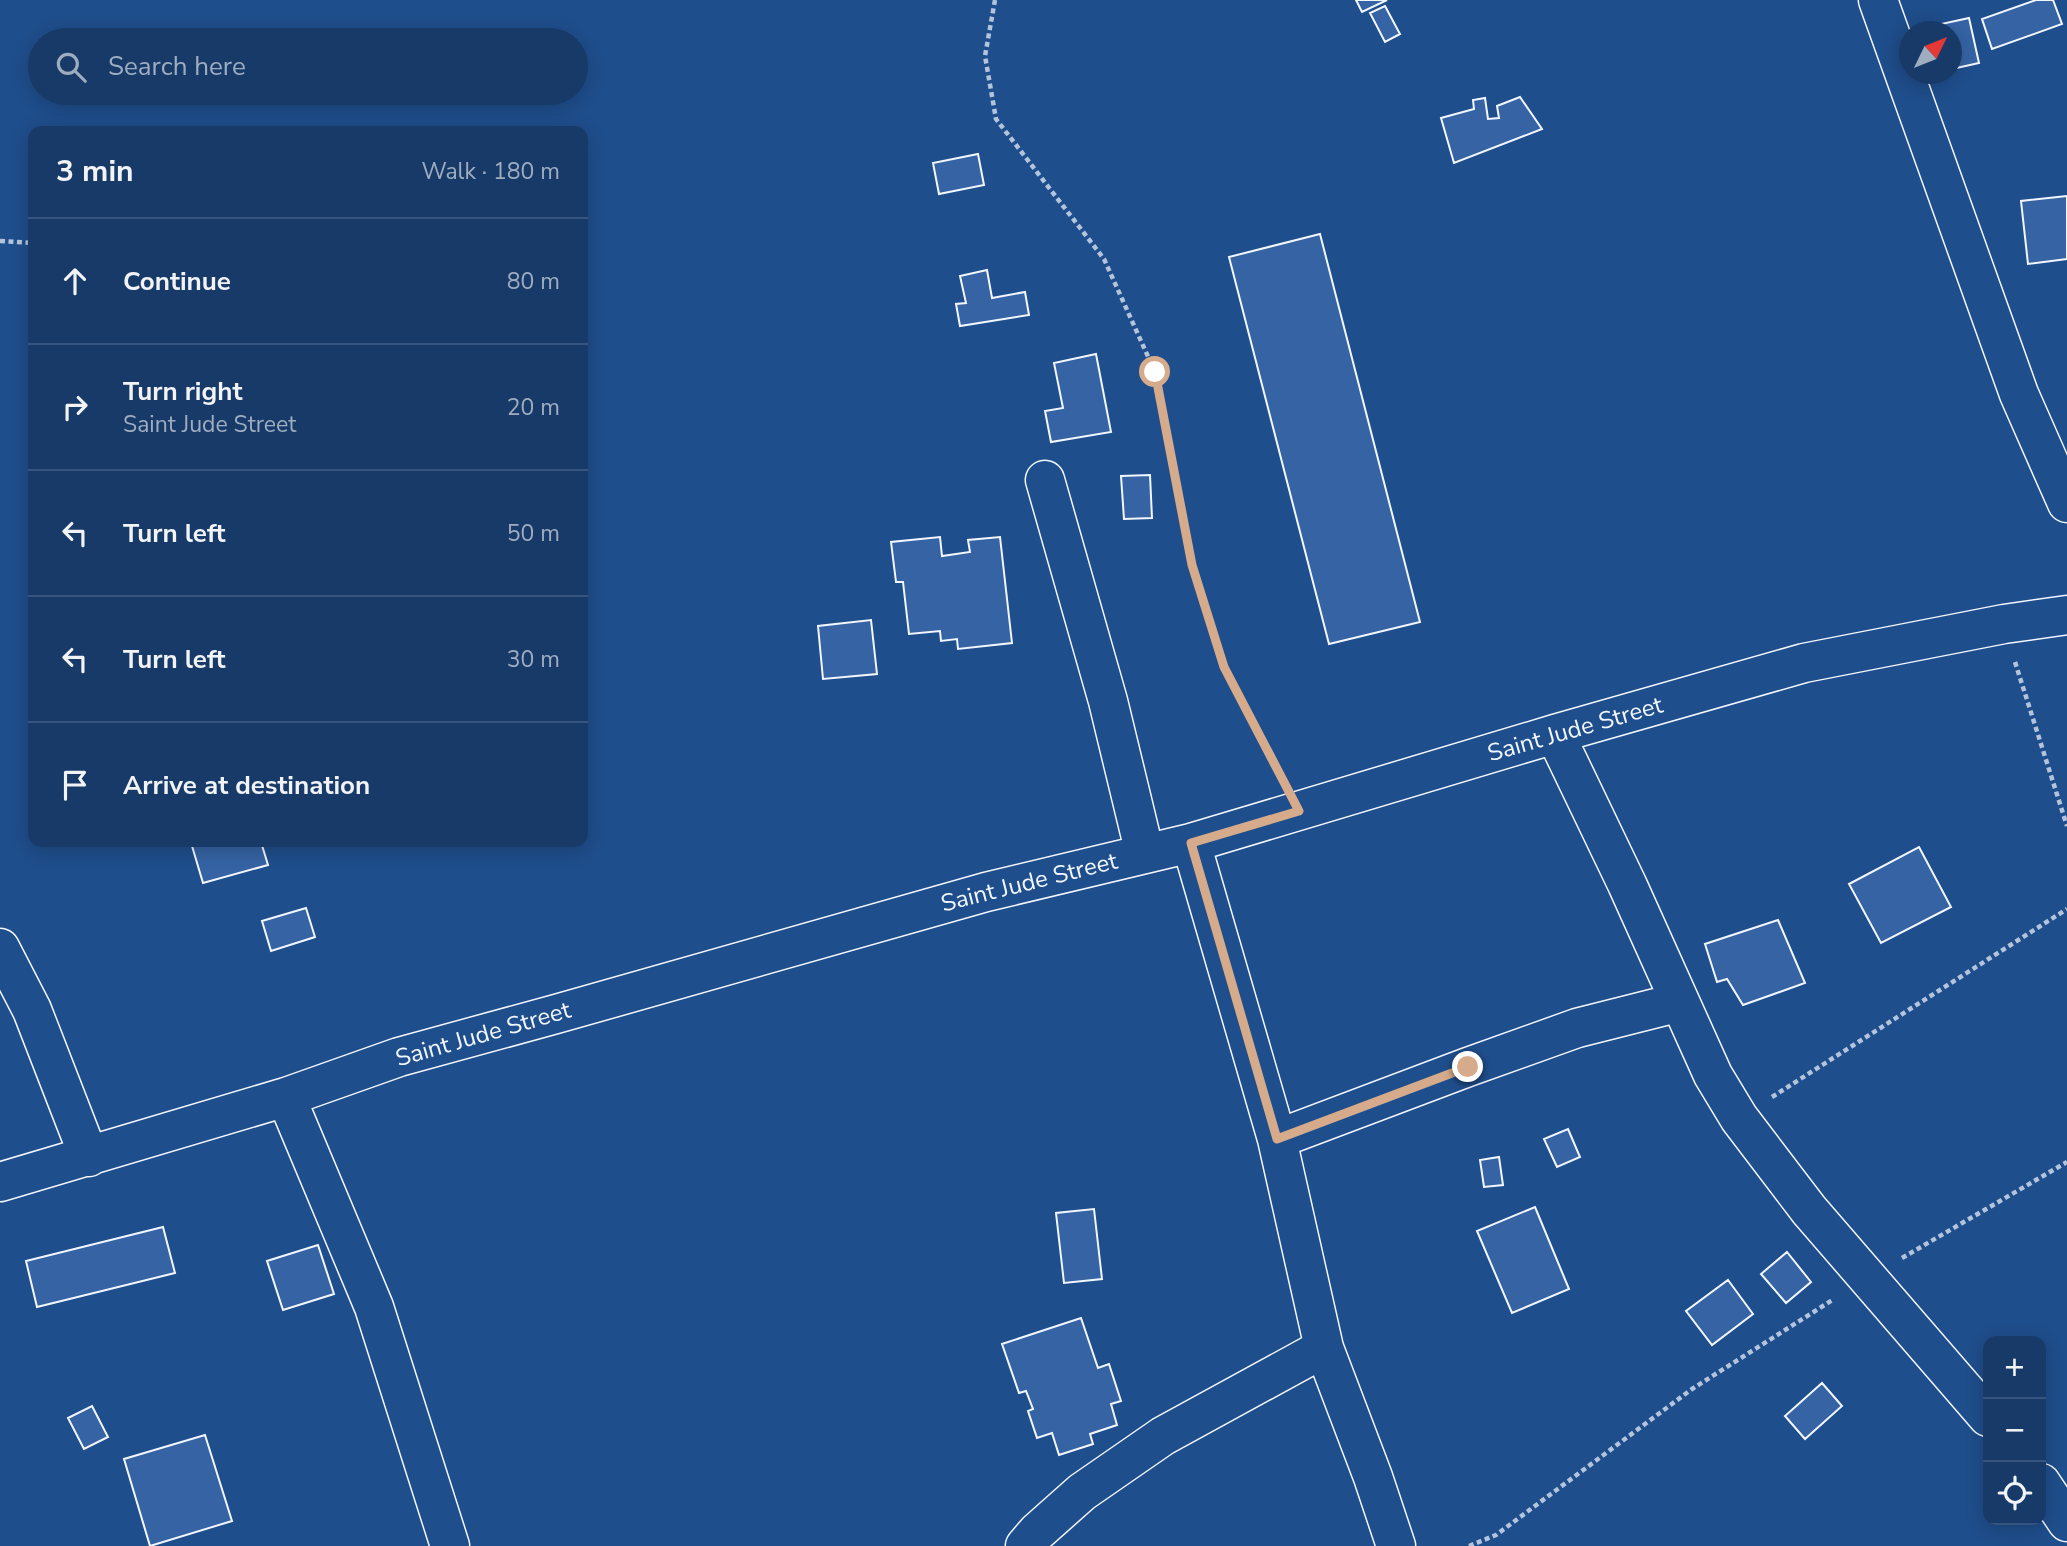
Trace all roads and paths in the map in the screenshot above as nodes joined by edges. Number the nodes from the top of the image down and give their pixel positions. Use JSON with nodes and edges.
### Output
{"nodes":[{"id":1,"x":995,"y":0,"type":"edge"},
{"id":2,"x":1878,"y":0,"type":"edge"},
{"id":3,"x":0,"y":241,"type":"edge"},
{"id":4,"x":28,"y":243,"type":"edge"},
{"id":5,"x":1045,"y":480,"type":"dead end"},
{"id":6,"x":2067,"y":503,"type":"edge"},
{"id":7,"x":2067,"y":615,"type":"edge"},
{"id":8,"x":2004,"y":624,"type":"junction"},
{"id":9,"x":1555,"y":734,"type":"junction"},
{"id":10,"x":1299,"y":811,"type":"junction"},
{"id":11,"x":2067,"y":826,"type":"edge"},
{"id":12,"x":1191,"y":843,"type":"junction"},
{"id":13,"x":1145,"y":854,"type":"junction"},
{"id":14,"x":2067,"y":909,"type":"edge"},
{"id":15,"x":0,"y":948,"type":"edge"},
{"id":16,"x":1680,"y":1002,"type":"junction"},
{"id":17,"x":286,"y":1097,"type":"junction"},
{"id":18,"x":1739,"y":1118,"type":"junction"},
{"id":19,"x":1277,"y":1139,"type":"junction"},
{"id":20,"x":89,"y":1157,"type":"junction"},
{"id":21,"x":2067,"y":1162,"type":"edge"},
{"id":22,"x":0,"y":1182,"type":"edge"},
{"id":23,"x":1868,"y":1278,"type":"junction"},
{"id":24,"x":1324,"y":1348,"type":"junction"},
{"id":25,"x":1983,"y":1410,"type":"edge"},
{"id":26,"x":2046,"y":1490,"type":"edge"},
{"id":27,"x":2067,"y":1522,"type":"edge"},
{"id":28,"x":450,"y":1546,"type":"edge"},
{"id":29,"x":1025,"y":1546,"type":"edge"},
{"id":30,"x":1396,"y":1546,"type":"edge"},
{"id":31,"x":1469,"y":1546,"type":"edge"}],
"edges":[{"from":1,"to":10,"type":"path"},
{"from":2,"to":6,"type":"street"},
{"from":3,"to":4,"type":"path"},
{"from":5,"to":13,"type":"street"},
{"from":7,"to":8,"type":"street","name":"Saint Jude Street"},
{"from":8,"to":9,"type":"street","name":"Saint Jude Street"},
{"from":8,"to":11,"type":"path"},
{"from":9,"to":10,"type":"street","name":"Saint Jude Street"},
{"from":9,"to":16,"type":"street"},
{"from":10,"to":12,"type":"street","name":"Saint Jude Street"},
{"from":12,"to":13,"type":"street","name":"Saint Jude Street"},
{"from":12,"to":19,"type":"street"},
{"from":13,"to":17,"type":"street","name":"Saint Jude Street"},
{"from":14,"to":18,"type":"path"},
{"from":15,"to":20,"type":"street"},
{"from":16,"to":18,"type":"street"},
{"from":16,"to":19,"type":"street"},
{"from":17,"to":20,"type":"street","name":"Saint Jude Street"},
{"from":17,"to":28,"type":"street"},
{"from":18,"to":23,"type":"street"},
{"from":19,"to":24,"type":"street"},
{"from":20,"to":22,"type":"street","name":"Saint Jude Street"},
{"from":21,"to":23,"type":"path"},
{"from":23,"to":25,"type":"street"},
{"from":23,"to":31,"type":"path"},
{"from":24,"to":29,"type":"street"},
{"from":24,"to":30,"type":"street"},
{"from":26,"to":27,"type":"street"}]}
